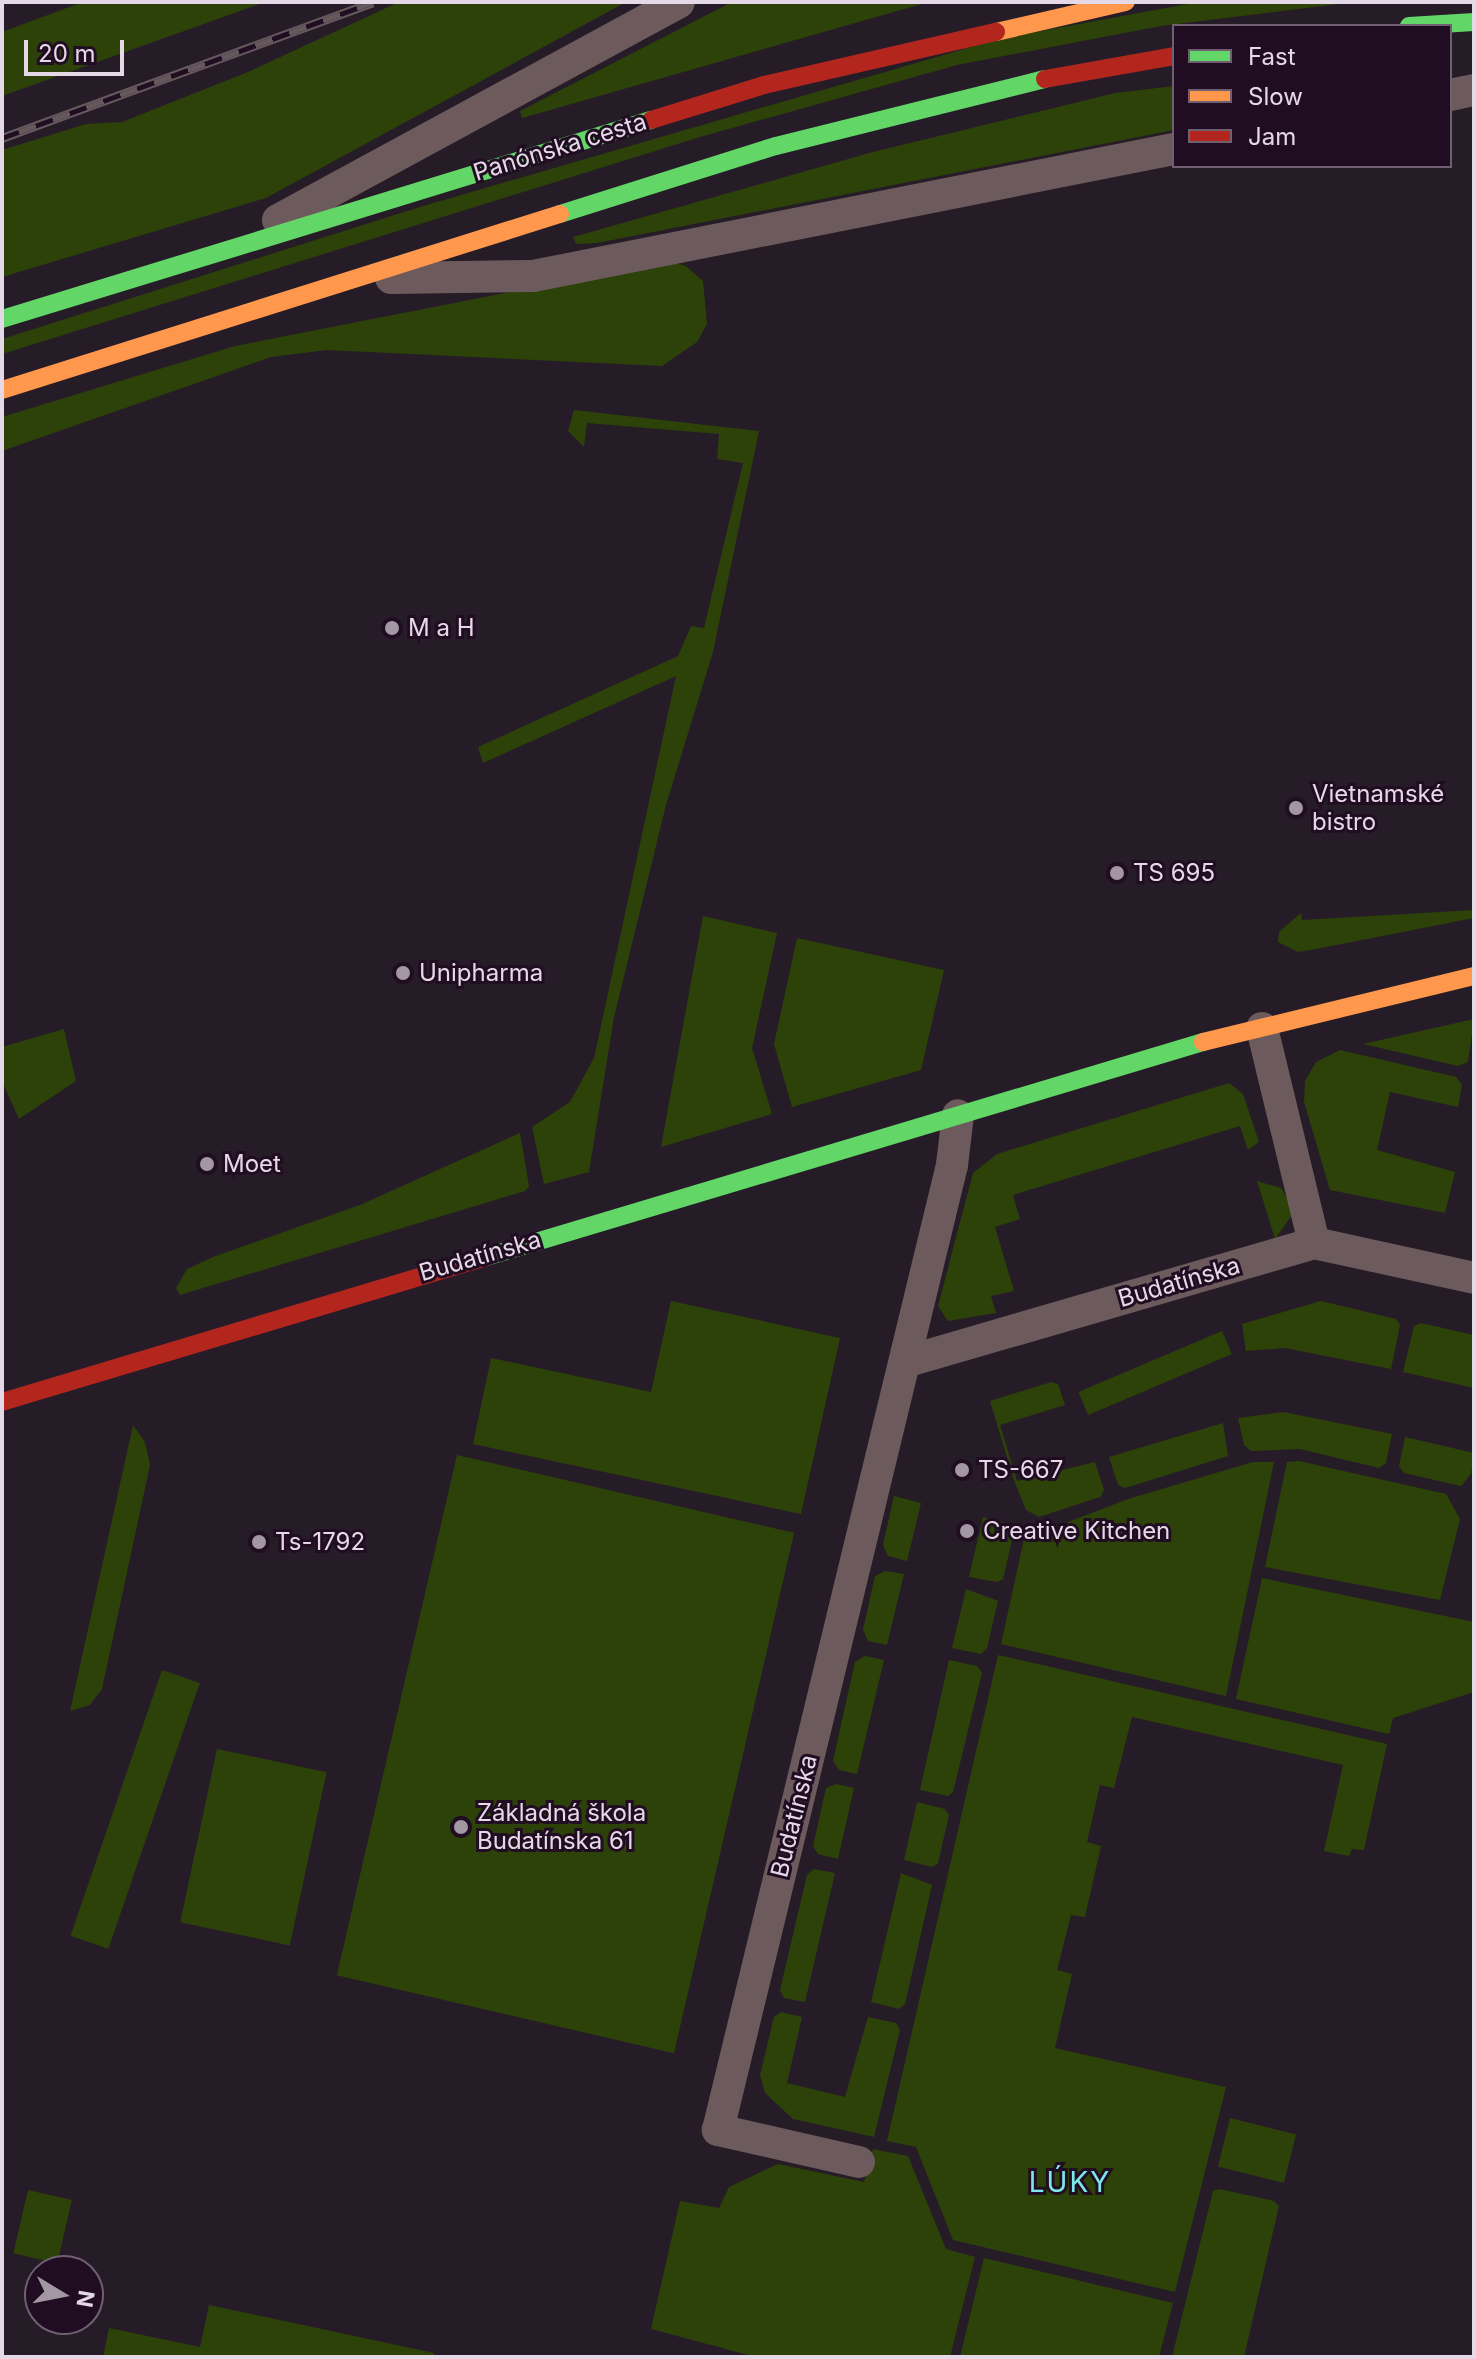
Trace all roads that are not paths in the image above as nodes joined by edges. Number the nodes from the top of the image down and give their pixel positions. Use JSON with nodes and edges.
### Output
{"nodes":[{"id":1,"x":679,"y":2,"type":"edge"},
{"id":2,"x":1126,"y":2,"type":"edge"},
{"id":3,"x":1474,"y":22,"type":"edge"},
{"id":4,"x":1442,"y":24,"type":"edge"},
{"id":5,"x":1172,"y":56,"type":"edge"},
{"id":6,"x":1474,"y":90,"type":"edge"},
{"id":7,"x":1452,"y":95,"type":"edge"},
{"id":8,"x":1172,"y":149,"type":"edge"},
{"id":9,"x":218,"y":252,"type":"junction"},
{"id":10,"x":348,"y":278,"type":"junction"},
{"id":11,"x":2,"y":319,"type":"edge"},
{"id":12,"x":2,"y":390,"type":"edge"},
{"id":13,"x":1474,"y":976,"type":"edge"},
{"id":14,"x":1262,"y":1028,"type":"junction"},
{"id":15,"x":958,"y":1115,"type":"junction"},
{"id":16,"x":1314,"y":1243,"type":"junction"},
{"id":17,"x":1474,"y":1278,"type":"edge"},
{"id":18,"x":905,"y":1362,"type":"junction"},
{"id":19,"x":2,"y":1402,"type":"edge"},
{"id":20,"x":859,"y":2162,"type":"dead end"}],
"edges":[{"from":1,"to":9,"type":"street"},
{"from":2,"to":9,"type":"main road","name":"Panónska cesta"},
{"from":3,"to":4,"type":"main road"},
{"from":5,"to":10,"type":"main road"},
{"from":6,"to":7,"type":"street"},
{"from":8,"to":10,"type":"street"},
{"from":9,"to":11,"type":"main road","name":"Panónska cesta"},
{"from":10,"to":12,"type":"main road"},
{"from":13,"to":14,"type":"main road","name":"Budatínska"},
{"from":14,"to":15,"type":"main road","name":"Budatínska"},
{"from":14,"to":16,"type":"street"},
{"from":15,"to":18,"type":"street","name":"Budatínska"},
{"from":15,"to":19,"type":"main road","name":"Budatínska"},
{"from":16,"to":17,"type":"street","name":"Budatínska"},
{"from":16,"to":18,"type":"street","name":"Budatínska"},
{"from":18,"to":20,"type":"street","name":"Budatínska"}]}
